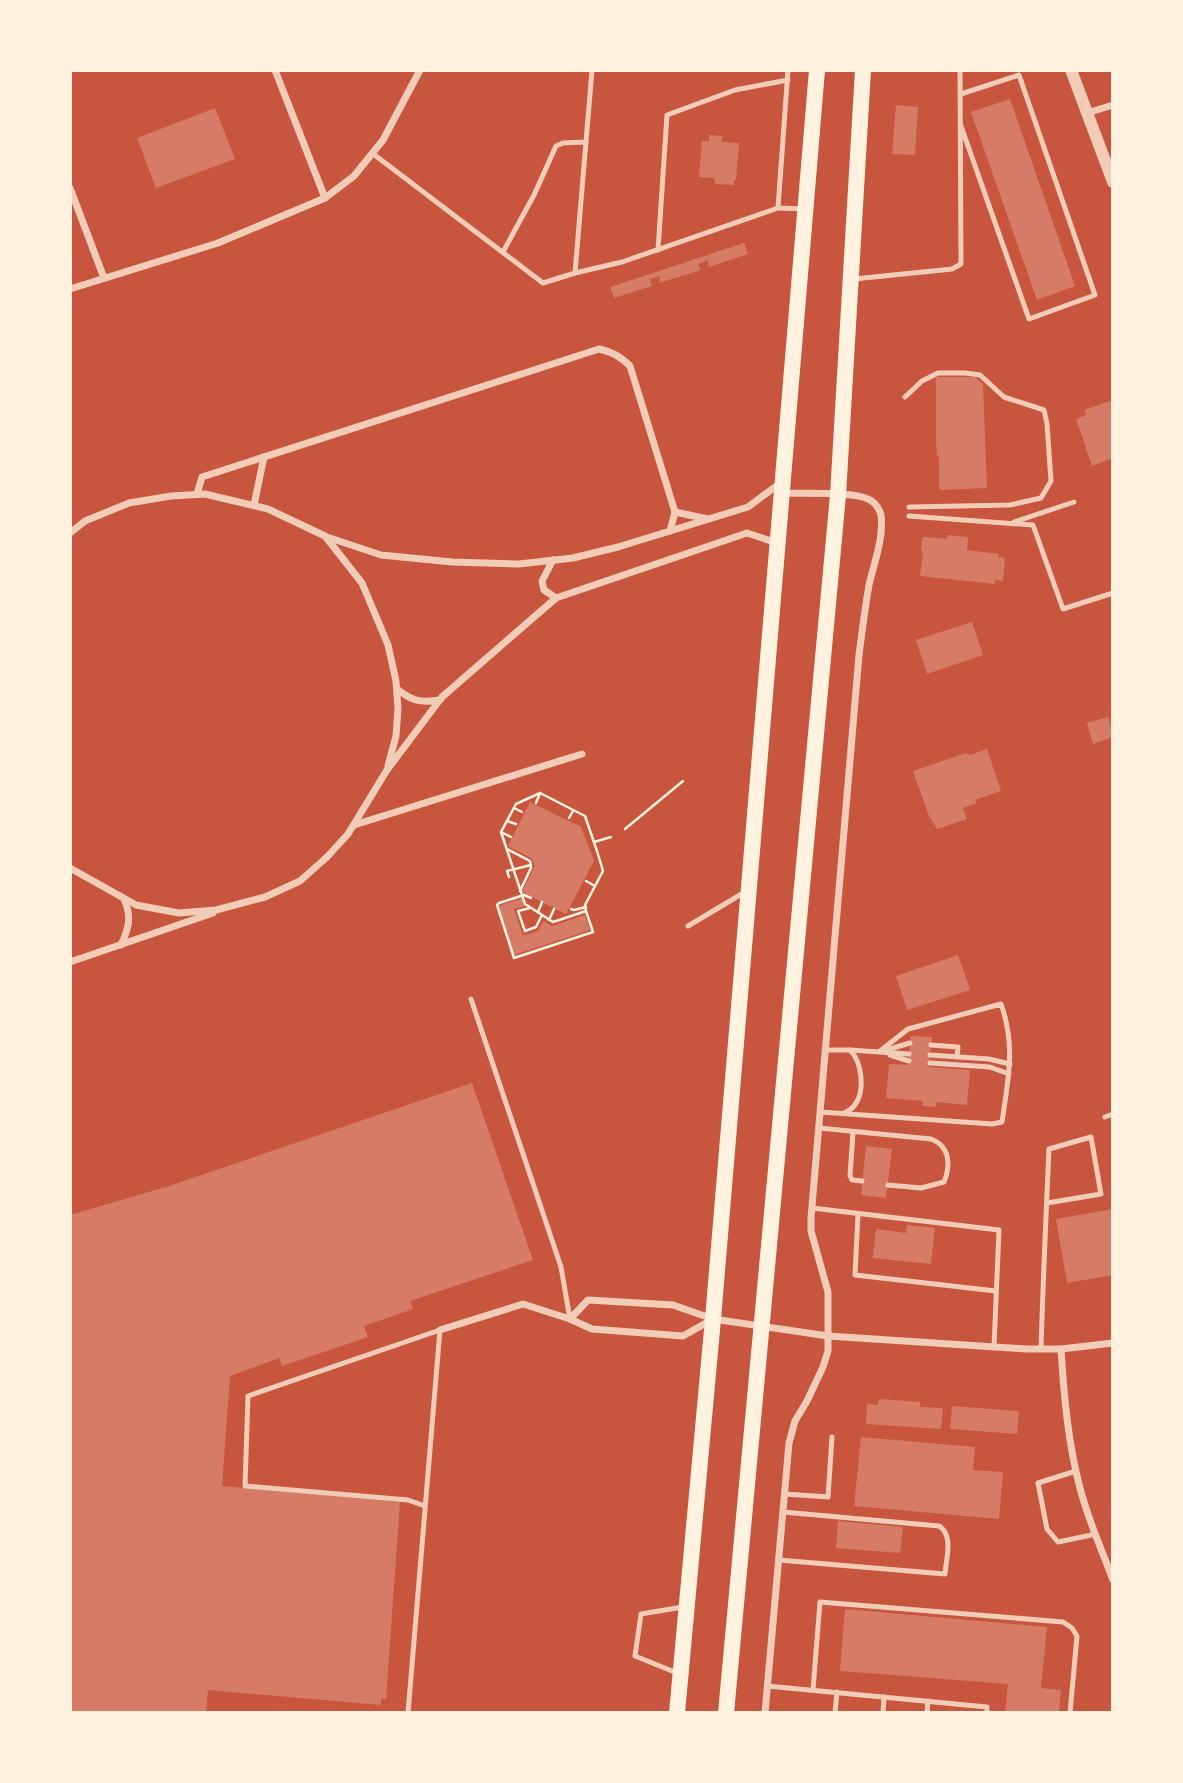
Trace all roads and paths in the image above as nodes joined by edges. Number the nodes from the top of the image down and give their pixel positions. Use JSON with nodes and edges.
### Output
{"nodes":[{"id":1,"x":275,"y":70,"type":"edge"},
{"id":2,"x":420,"y":70,"type":"edge"},
{"id":3,"x":592,"y":70,"type":"edge"},
{"id":4,"x":788,"y":70,"type":"edge"},
{"id":5,"x":817,"y":70,"type":"edge"},
{"id":6,"x":863,"y":70,"type":"edge"},
{"id":7,"x":960,"y":70,"type":"edge"},
{"id":8,"x":1071,"y":70,"type":"edge"},
{"id":9,"x":1018,"y":72,"type":"edge"},
{"id":10,"x":788,"y":80,"type":"junction"},
{"id":11,"x":961,"y":94,"type":"junction"},
{"id":12,"x":1113,"y":105,"type":"edge"},
{"id":13,"x":1087,"y":113,"type":"junction"},
{"id":14,"x":961,"y":126,"type":"junction"},
{"id":15,"x":586,"y":142,"type":"junction"},
{"id":16,"x":372,"y":153,"type":"junction"},
{"id":17,"x":1113,"y":182,"type":"edge"},
{"id":18,"x":70,"y":188,"type":"edge"},
{"id":19,"x":325,"y":198,"type":"junction"},
{"id":20,"x":778,"y":208,"type":"junction"},
{"id":21,"x":805,"y":209,"type":"junction"},
{"id":22,"x":658,"y":250,"type":"junction"},
{"id":23,"x":503,"y":253,"type":"junction"},
{"id":24,"x":575,"y":273,"type":"junction"},
{"id":25,"x":104,"y":278,"type":"junction"},
{"id":26,"x":851,"y":279,"type":"junction"},
{"id":27,"x":70,"y":289,"type":"edge"},
{"id":28,"x":905,"y":397,"type":"dead end"},
{"id":29,"x":264,"y":457,"type":"junction"},
{"id":30,"x":782,"y":487,"type":"junction"},
{"id":31,"x":197,"y":494,"type":"junction"},
{"id":32,"x":838,"y":495,"type":"junction"},
{"id":33,"x":1074,"y":502,"type":"dead end"},
{"id":34,"x":254,"y":506,"type":"junction"},
{"id":35,"x":909,"y":507,"type":"dead end"},
{"id":36,"x":676,"y":512,"type":"junction"},
{"id":37,"x":909,"y":516,"type":"dead end"},
{"id":38,"x":709,"y":519,"type":"junction"},
{"id":39,"x":1010,"y":523,"type":"junction"},
{"id":40,"x":670,"y":531,"type":"junction"},
{"id":41,"x":70,"y":533,"type":"edge"},
{"id":42,"x":325,"y":536,"type":"junction"},
{"id":43,"x":778,"y":544,"type":"junction"},
{"id":44,"x":553,"y":560,"type":"junction"},
{"id":45,"x":1113,"y":593,"type":"edge"},
{"id":46,"x":556,"y":598,"type":"junction"},
{"id":47,"x":397,"y":689,"type":"junction"},
{"id":48,"x":440,"y":700,"type":"junction"},
{"id":49,"x":582,"y":754,"type":"dead end"},
{"id":50,"x":387,"y":770,"type":"junction"},
{"id":51,"x":683,"y":781,"type":"dead end"},
{"id":52,"x":540,"y":793,"type":"junction"},
{"id":53,"x":536,"y":803,"type":"dead end"},
{"id":54,"x":514,"y":808,"type":"junction"},
{"id":55,"x":573,"y":811,"type":"junction"},
{"id":56,"x":522,"y":812,"type":"dead end"},
{"id":57,"x":569,"y":818,"type":"dead end"},
{"id":58,"x":507,"y":821,"type":"junction"},
{"id":59,"x":516,"y":824,"type":"dead end"},
{"id":60,"x":354,"y":825,"type":"junction"},
{"id":61,"x":625,"y":829,"type":"dead end"},
{"id":62,"x":501,"y":832,"type":"junction"},
{"id":63,"x":511,"y":837,"type":"dead end"},
{"id":64,"x":611,"y":837,"type":"dead end"},
{"id":65,"x":594,"y":842,"type":"junction"},
{"id":66,"x":507,"y":849,"type":"junction"},
{"id":67,"x":531,"y":865,"type":"junction"},
{"id":68,"x":506,"y":866,"type":"dead end"},
{"id":69,"x":70,"y":868,"type":"edge"},
{"id":70,"x":513,"y":870,"type":"junction"},
{"id":71,"x":508,"y":871,"type":"junction"},
{"id":72,"x":509,"y":877,"type":"dead end"},
{"id":73,"x":586,"y":881,"type":"dead end"},
{"id":74,"x":595,"y":886,"type":"junction"},
{"id":75,"x":749,"y":889,"type":"junction"},
{"id":76,"x":520,"y":891,"type":"junction"},
{"id":77,"x":522,"y":895,"type":"junction"},
{"id":78,"x":124,"y":898,"type":"junction"},
{"id":79,"x":531,"y":898,"type":"dead end"},
{"id":80,"x":542,"y":902,"type":"dead end"},
{"id":81,"x":237,"y":905,"type":"junction"},
{"id":82,"x":530,"y":908,"type":"junction"},
{"id":83,"x":555,"y":909,"type":"dead end"},
{"id":84,"x":571,"y":909,"type":"dead end"},
{"id":85,"x":586,"y":909,"type":"junction"},
{"id":86,"x":538,"y":913,"type":"junction"},
{"id":87,"x":542,"y":915,"type":"junction"},
{"id":88,"x":549,"y":920,"type":"junction"},
{"id":89,"x":688,"y":926,"type":"dead end"},
{"id":90,"x":121,"y":944,"type":"junction"},
{"id":91,"x":70,"y":962,"type":"edge"},
{"id":92,"x":471,"y":999,"type":"dead end"},
{"id":93,"x":910,"y":1043,"type":"dead end"},
{"id":94,"x":931,"y":1045,"type":"dead end"},
{"id":95,"x":825,"y":1050,"type":"junction"},
{"id":96,"x":850,"y":1050,"type":"junction"},
{"id":97,"x":880,"y":1052,"type":"junction"},
{"id":98,"x":909,"y":1054,"type":"dead end"},
{"id":99,"x":930,"y":1055,"type":"dead end"},
{"id":100,"x":957,"y":1057,"type":"junction"},
{"id":101,"x":909,"y":1062,"type":"dead end"},
{"id":102,"x":930,"y":1063,"type":"dead end"},
{"id":103,"x":1010,"y":1063,"type":"junction"},
{"id":104,"x":1009,"y":1074,"type":"junction"},
{"id":105,"x":820,"y":1112,"type":"junction"},
{"id":106,"x":844,"y":1113,"type":"junction"},
{"id":107,"x":1113,"y":1114,"type":"edge"},
{"id":108,"x":1105,"y":1117,"type":"dead end"},
{"id":109,"x":819,"y":1128,"type":"junction"},
{"id":110,"x":853,"y":1132,"type":"junction"},
{"id":111,"x":863,"y":1181,"type":"dead end"},
{"id":112,"x":888,"y":1185,"type":"dead end"},
{"id":113,"x":1046,"y":1203,"type":"junction"},
{"id":114,"x":812,"y":1208,"type":"junction"},
{"id":115,"x":858,"y":1213,"type":"junction"},
{"id":116,"x":996,"y":1291,"type":"junction"},
{"id":117,"x":570,"y":1319,"type":"junction"},
{"id":118,"x":713,"y":1319,"type":"junction"},
{"id":119,"x":761,"y":1326,"type":"junction"},
{"id":120,"x":440,"y":1330,"type":"junction"},
{"id":121,"x":828,"y":1336,"type":"junction"},
{"id":122,"x":1113,"y":1343,"type":"edge"},
{"id":123,"x":994,"y":1347,"type":"junction"},
{"id":124,"x":1041,"y":1349,"type":"junction"},
{"id":125,"x":1060,"y":1349,"type":"junction"},
{"id":126,"x":832,"y":1437,"type":"dead end"},
{"id":127,"x":1076,"y":1471,"type":"junction"},
{"id":128,"x":785,"y":1494,"type":"junction"},
{"id":129,"x":425,"y":1506,"type":"junction"},
{"id":130,"x":783,"y":1512,"type":"junction"},
{"id":131,"x":1096,"y":1534,"type":"junction"},
{"id":132,"x":779,"y":1559,"type":"junction"},
{"id":133,"x":1113,"y":1580,"type":"edge"},
{"id":134,"x":687,"y":1606,"type":"junction"},
{"id":135,"x":680,"y":1675,"type":"junction"},
{"id":136,"x":767,"y":1686,"type":"junction"},
{"id":137,"x":813,"y":1690,"type":"junction"},
{"id":138,"x":837,"y":1692,"type":"junction"},
{"id":139,"x":884,"y":1697,"type":"junction"},
{"id":140,"x":928,"y":1701,"type":"junction"},
{"id":141,"x":408,"y":1713,"type":"edge"},
{"id":142,"x":677,"y":1713,"type":"edge"},
{"id":143,"x":726,"y":1713,"type":"edge"},
{"id":144,"x":765,"y":1713,"type":"edge"},
{"id":145,"x":835,"y":1713,"type":"edge"},
{"id":146,"x":883,"y":1713,"type":"edge"},
{"id":147,"x":927,"y":1713,"type":"edge"},
{"id":148,"x":987,"y":1713,"type":"edge"},
{"id":149,"x":1070,"y":1713,"type":"edge"}],
"edges":[{"from":1,"to":19,"type":"street"},
{"from":2,"to":16,"type":"street"},
{"from":3,"to":15,"type":"lane"},
{"from":4,"to":10,"type":"lane"},
{"from":5,"to":21,"type":"main road"},
{"from":6,"to":26,"type":"main road"},
{"from":7,"to":11,"type":"lane"},
{"from":8,"to":13,"type":"street"},
{"from":9,"to":11,"type":"lane"},
{"from":9,"to":14,"type":"lane"},
{"from":10,"to":20,"type":"lane"},
{"from":10,"to":22,"type":"lane"},
{"from":11,"to":14,"type":"lane"},
{"from":12,"to":13,"type":"street"},
{"from":13,"to":17,"type":"street"},
{"from":14,"to":26,"type":"lane"},
{"from":15,"to":23,"type":"lane"},
{"from":15,"to":24,"type":"lane"},
{"from":16,"to":19,"type":"street"},
{"from":16,"to":23,"type":"lane"},
{"from":18,"to":25,"type":"street"},
{"from":19,"to":25,"type":"street"},
{"from":20,"to":21,"type":"lane"},
{"from":20,"to":22,"type":"lane"},
{"from":21,"to":30,"type":"main road"},
{"from":22,"to":24,"type":"lane"},
{"from":23,"to":24,"type":"lane"},
{"from":25,"to":27,"type":"street"},
{"from":26,"to":32,"type":"main road"},
{"from":28,"to":35,"type":"lane"},
{"from":29,"to":31,"type":"street"},
{"from":29,"to":34,"type":"street"},
{"from":29,"to":36,"type":"street"},
{"from":30,"to":32,"type":"street"},
{"from":30,"to":38,"type":"street"},
{"from":30,"to":43,"type":"main road"},
{"from":31,"to":34,"type":"street"},
{"from":31,"to":41,"type":"street"},
{"from":32,"to":95,"type":"street"},
{"from":32,"to":119,"type":"main road"},
{"from":33,"to":39,"type":"lane"},
{"from":34,"to":42,"type":"street"},
{"from":36,"to":38,"type":"street"},
{"from":36,"to":40,"type":"street"},
{"from":37,"to":39,"type":"lane"},
{"from":38,"to":40,"type":"street"},
{"from":39,"to":45,"type":"lane"},
{"from":40,"to":44,"type":"street"},
{"from":42,"to":44,"type":"street"},
{"from":42,"to":47,"type":"street"},
{"from":43,"to":46,"type":"street"},
{"from":43,"to":75,"type":"main road"},
{"from":44,"to":46,"type":"street"},
{"from":46,"to":48,"type":"street"},
{"from":47,"to":48,"type":"street"},
{"from":47,"to":50,"type":"street"},
{"from":48,"to":50,"type":"street"},
{"from":49,"to":60,"type":"street"},
{"from":50,"to":60,"type":"street"},
{"from":51,"to":61,"type":"path"},
{"from":52,"to":53,"type":"path"},
{"from":52,"to":54,"type":"path"},
{"from":52,"to":55,"type":"path"},
{"from":54,"to":56,"type":"path"},
{"from":54,"to":58,"type":"path"},
{"from":55,"to":57,"type":"path"},
{"from":55,"to":65,"type":"path"},
{"from":58,"to":59,"type":"path"},
{"from":58,"to":62,"type":"path"},
{"from":60,"to":81,"type":"street"},
{"from":62,"to":63,"type":"path"},
{"from":62,"to":66,"type":"path"},
{"from":64,"to":65,"type":"path"},
{"from":65,"to":74,"type":"path"},
{"from":66,"to":67,"type":"path"},
{"from":66,"to":70,"type":"path"},
{"from":67,"to":70,"type":"path"},
{"from":67,"to":76,"type":"path"},
{"from":68,"to":71,"type":"path"},
{"from":69,"to":78,"type":"street"},
{"from":70,"to":71,"type":"path"},
{"from":70,"to":76,"type":"path"},
{"from":71,"to":72,"type":"path"},
{"from":73,"to":74,"type":"path"},
{"from":74,"to":85,"type":"path"},
{"from":75,"to":89,"type":"lane"},
{"from":75,"to":118,"type":"main road"},
{"from":76,"to":77,"type":"path"},
{"from":77,"to":79,"type":"path"},
{"from":77,"to":82,"type":"path"},
{"from":77,"to":85,"type":"path"},
{"from":78,"to":81,"type":"street"},
{"from":78,"to":90,"type":"street"},
{"from":80,"to":86,"type":"path"},
{"from":81,"to":90,"type":"street"},
{"from":82,"to":86,"type":"path"},
{"from":82,"to":87,"type":"path"},
{"from":83,"to":88,"type":"path"},
{"from":84,"to":85,"type":"path"},
{"from":85,"to":88,"type":"path"},
{"from":86,"to":87,"type":"path"},
{"from":87,"to":88,"type":"path"},
{"from":90,"to":91,"type":"street"},
{"from":92,"to":117,"type":"lane"},
{"from":93,"to":97,"type":"lane"},
{"from":94,"to":100,"type":"lane"},
{"from":95,"to":96,"type":"lane"},
{"from":95,"to":105,"type":"street"},
{"from":96,"to":97,"type":"lane"},
{"from":96,"to":106,"type":"lane"},
{"from":97,"to":98,"type":"lane"},
{"from":97,"to":101,"type":"lane"},
{"from":97,"to":103,"type":"lane"},
{"from":99,"to":100,"type":"lane"},
{"from":100,"to":103,"type":"lane"},
{"from":102,"to":104,"type":"lane"},
{"from":103,"to":104,"type":"lane"},
{"from":104,"to":106,"type":"lane"},
{"from":105,"to":106,"type":"lane"},
{"from":105,"to":109,"type":"street"},
{"from":107,"to":108,"type":"lane"},
{"from":109,"to":110,"type":"lane"},
{"from":109,"to":114,"type":"street"},
{"from":110,"to":111,"type":"lane"},
{"from":110,"to":112,"type":"lane"},
{"from":113,"to":113,"type":"lane"},
{"from":113,"to":124,"type":"lane"},
{"from":114,"to":115,"type":"lane"},
{"from":114,"to":121,"type":"street"},
{"from":115,"to":116,"type":"lane"},
{"from":115,"to":116,"type":"lane"},
{"from":116,"to":123,"type":"lane"},
{"from":117,"to":118,"type":"street"},
{"from":117,"to":118,"type":"street"},
{"from":117,"to":120,"type":"street"},
{"from":118,"to":119,"type":"street"},
{"from":118,"to":134,"type":"main road"},
{"from":119,"to":121,"type":"street"},
{"from":119,"to":143,"type":"main road"},
{"from":120,"to":129,"type":"lane"},
{"from":120,"to":129,"type":"lane"},
{"from":121,"to":123,"type":"street"},
{"from":121,"to":128,"type":"street"},
{"from":122,"to":125,"type":"street"},
{"from":123,"to":124,"type":"street"},
{"from":124,"to":125,"type":"street"},
{"from":125,"to":127,"type":"street"},
{"from":126,"to":128,"type":"lane"},
{"from":127,"to":131,"type":"street"},
{"from":127,"to":131,"type":"lane"},
{"from":128,"to":130,"type":"street"},
{"from":129,"to":141,"type":"lane"},
{"from":130,"to":132,"type":"street"},
{"from":130,"to":132,"type":"lane"},
{"from":131,"to":133,"type":"street"},
{"from":132,"to":136,"type":"street"},
{"from":134,"to":135,"type":"main road"},
{"from":134,"to":135,"type":"lane"},
{"from":135,"to":142,"type":"main road"},
{"from":136,"to":137,"type":"lane"},
{"from":136,"to":144,"type":"street"},
{"from":137,"to":138,"type":"lane"},
{"from":137,"to":149,"type":"lane"},
{"from":138,"to":139,"type":"lane"},
{"from":138,"to":145,"type":"lane"},
{"from":139,"to":140,"type":"lane"},
{"from":139,"to":146,"type":"lane"},
{"from":140,"to":147,"type":"lane"},
{"from":140,"to":148,"type":"lane"}]}
